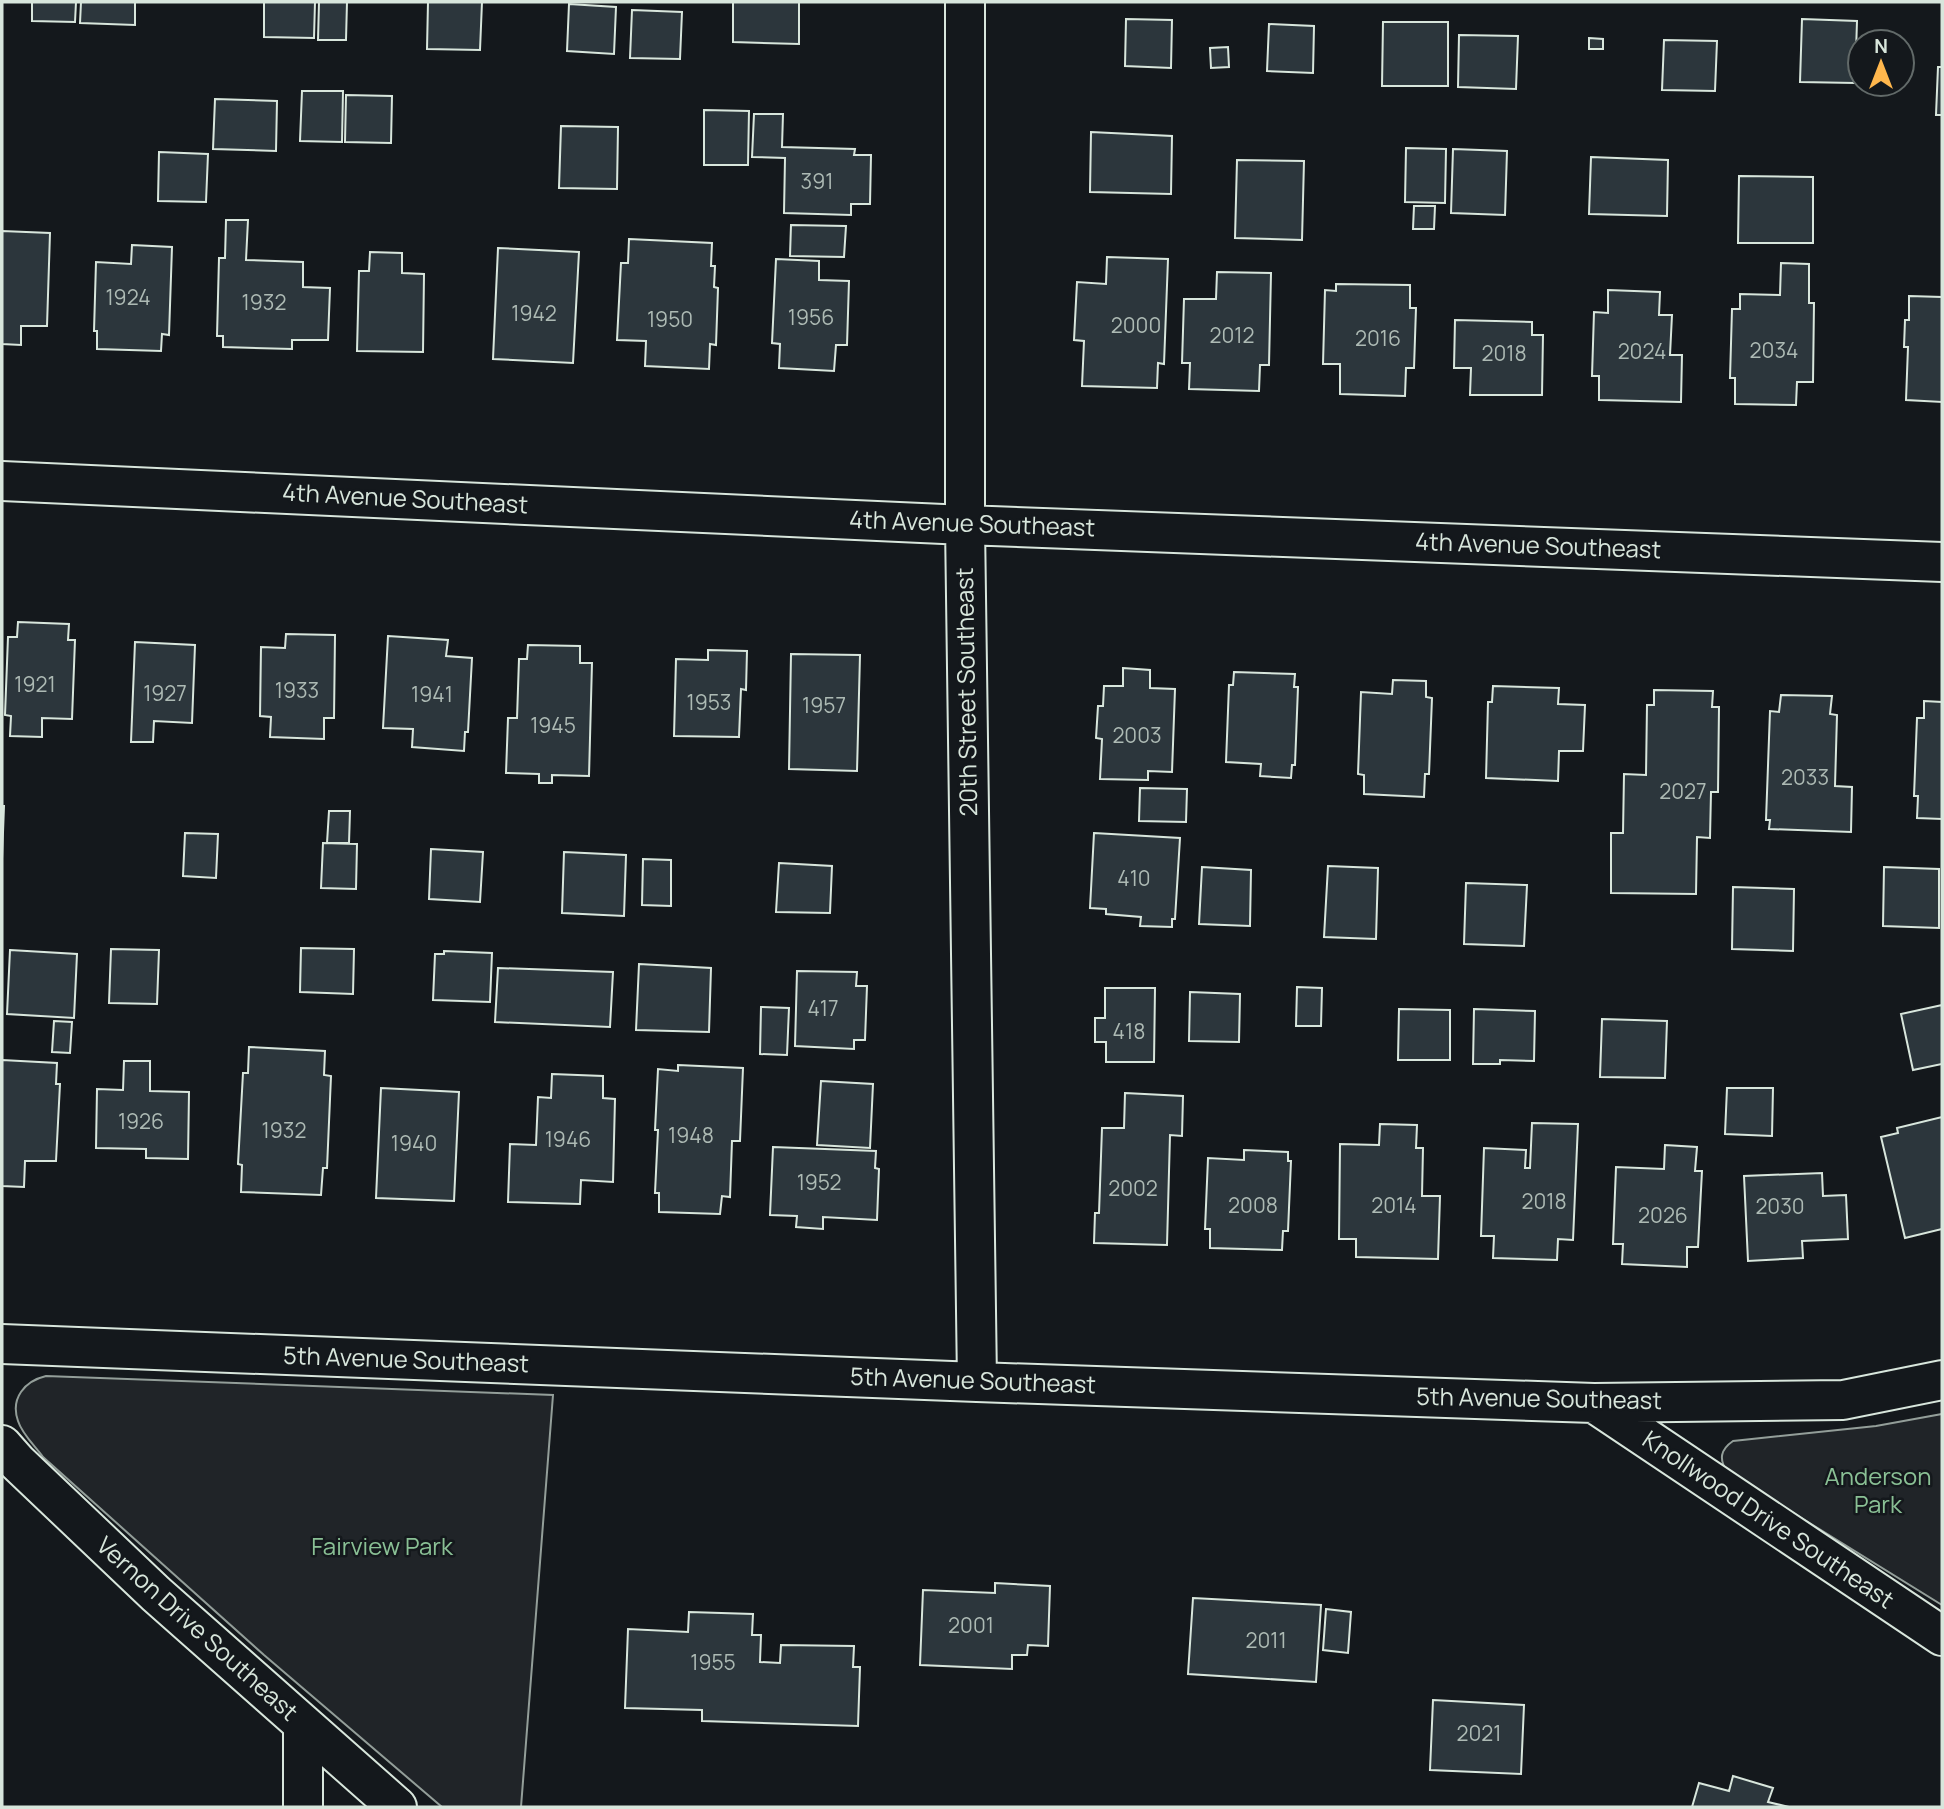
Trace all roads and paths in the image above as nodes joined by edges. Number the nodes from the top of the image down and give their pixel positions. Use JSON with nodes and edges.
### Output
{"nodes":[{"id":1,"x":965,"y":2,"type":"edge"},
{"id":2,"x":2,"y":481,"type":"edge"},
{"id":3,"x":965,"y":524,"type":"junction"},
{"id":4,"x":1942,"y":562,"type":"edge"},
{"id":5,"x":2,"y":1344,"type":"edge"},
{"id":6,"x":1942,"y":1380,"type":"edge"},
{"id":7,"x":977,"y":1382,"type":"junction"},
{"id":8,"x":1594,"y":1403,"type":"junction"},
{"id":9,"x":2,"y":1445,"type":"edge"},
{"id":10,"x":1942,"y":1636,"type":"edge"},
{"id":11,"x":303,"y":1725,"type":"junction"},
{"id":12,"x":303,"y":1807,"type":"edge"},
{"id":13,"x":397,"y":1807,"type":"edge"}],
"edges":[{"from":1,"to":3,"type":"street","name":"20th Street Southeast"},
{"from":2,"to":3,"type":"street","name":"4th Avenue Southeast"},
{"from":3,"to":4,"type":"street","name":"4th Avenue Southeast"},
{"from":3,"to":7,"type":"street","name":"20th Street Southeast"},
{"from":5,"to":7,"type":"street","name":"5th Avenue Southeast"},
{"from":6,"to":8,"type":"street","name":"5th Avenue Southeast"},
{"from":7,"to":8,"type":"street","name":"5th Avenue Southeast"},
{"from":8,"to":10,"type":"street","name":"Knollwood Drive Southeast"},
{"from":9,"to":11,"type":"street","name":"Vernon Drive Southeast"},
{"from":11,"to":12,"type":"street"},
{"from":11,"to":13,"type":"street","name":"Vernon Drive Southeast"}]}
